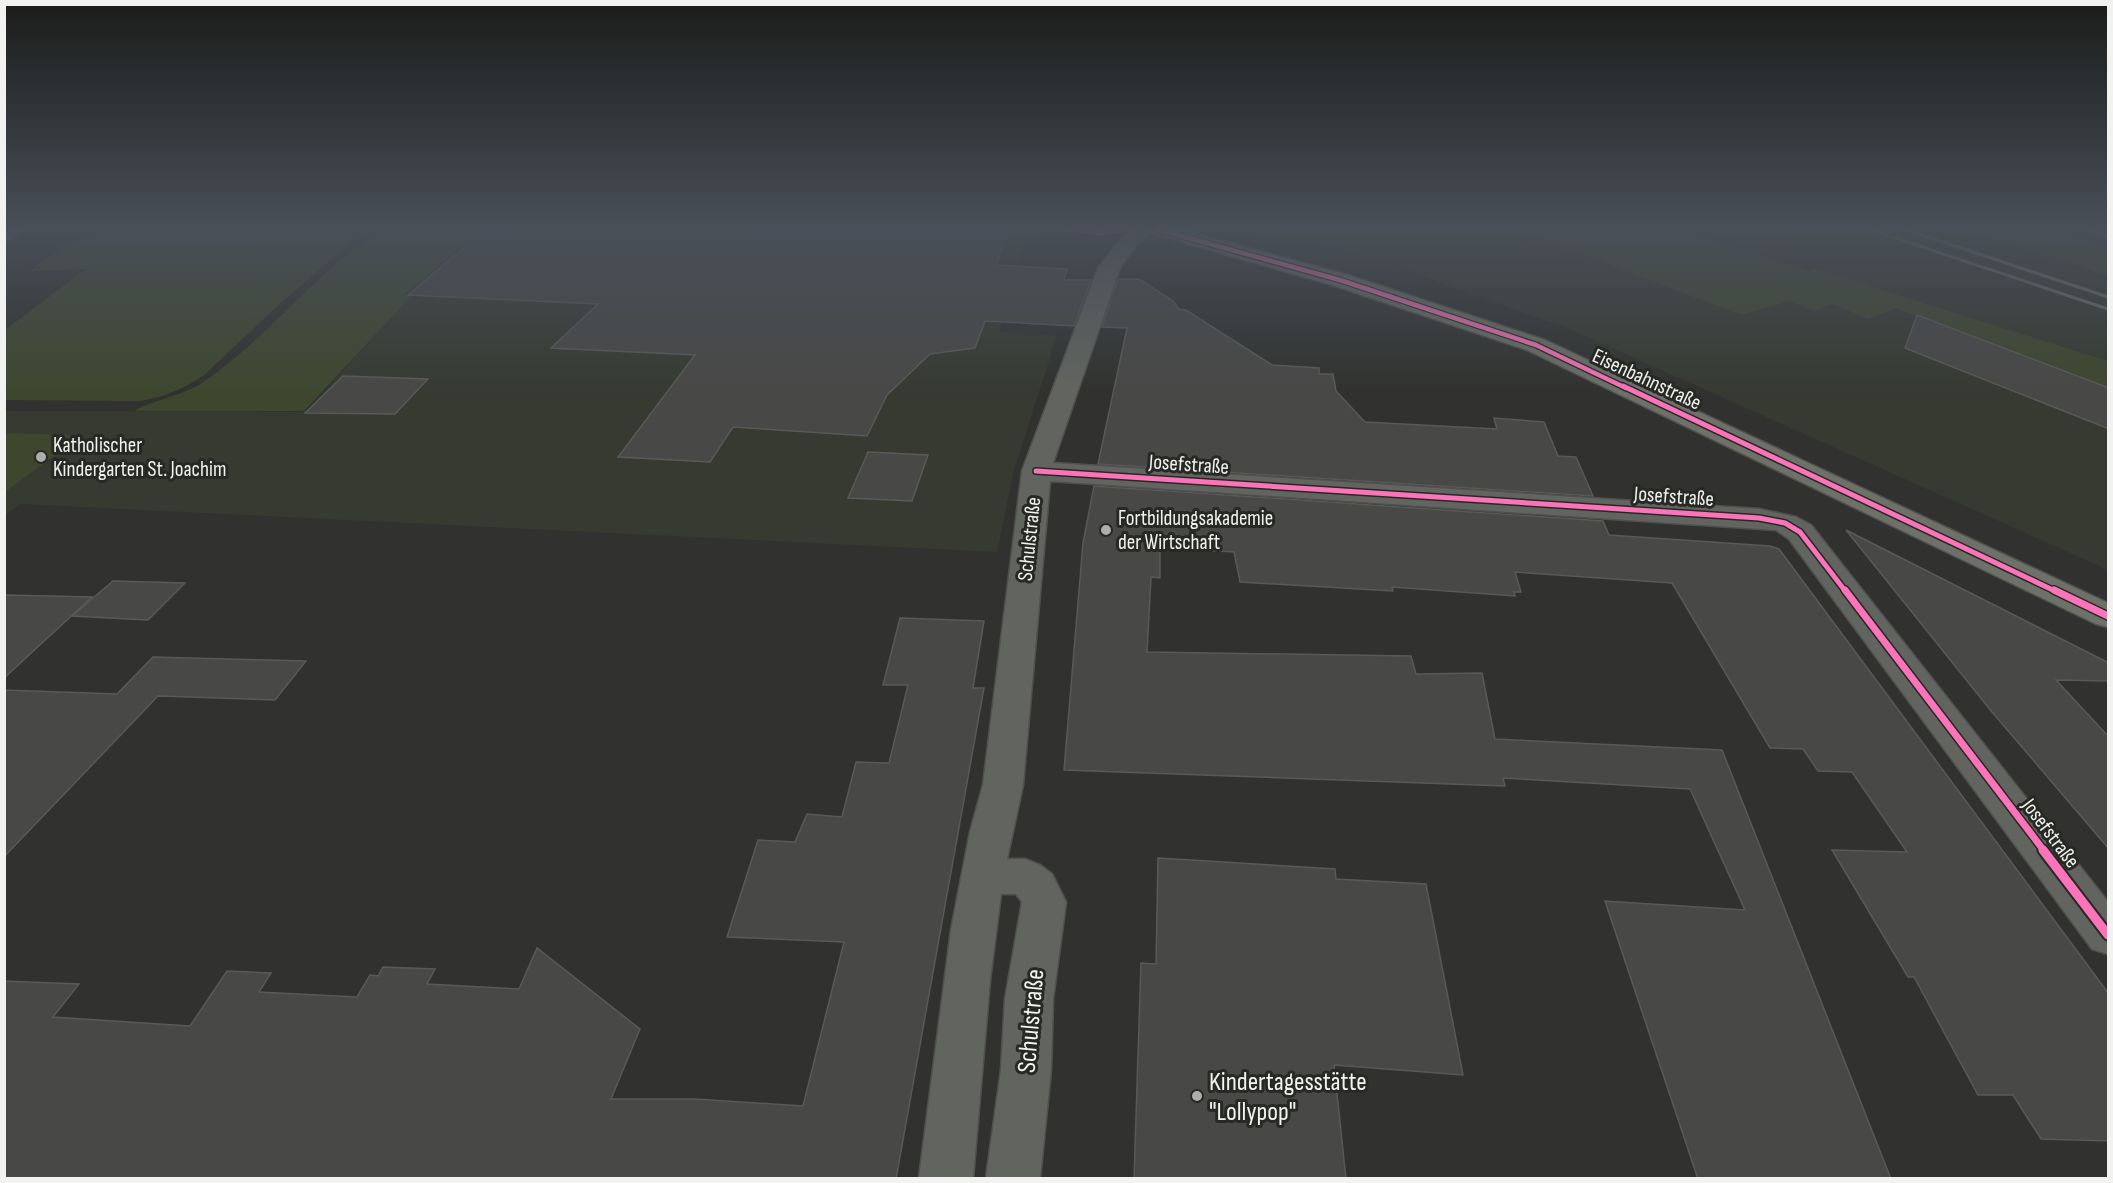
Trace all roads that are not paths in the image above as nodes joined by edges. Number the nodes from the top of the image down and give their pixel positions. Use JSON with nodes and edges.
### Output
{"nodes":[{"id":1,"x":1104,"y":282,"type":"edge"},
{"id":2,"x":1347,"y":282,"type":"edge"},
{"id":3,"x":1036,"y":471,"type":"junction"},
{"id":4,"x":2109,"y":616,"type":"edge"},
{"id":5,"x":984,"y":876,"type":"junction"},
{"id":6,"x":2109,"y":935,"type":"edge"},
{"id":7,"x":946,"y":1179,"type":"edge"},
{"id":8,"x":1013,"y":1179,"type":"edge"}],
"edges":[{"from":1,"to":3,"type":"street","name":"Schulstraße"},
{"from":2,"to":4,"type":"street","name":"Eisenbahnstraße"},
{"from":3,"to":5,"type":"street","name":"Schulstraße"},
{"from":3,"to":6,"type":"street","name":"Josefstraße"},
{"from":5,"to":7,"type":"street","name":"Schulstraße"},
{"from":5,"to":8,"type":"street","name":"Schulstraße"}]}
